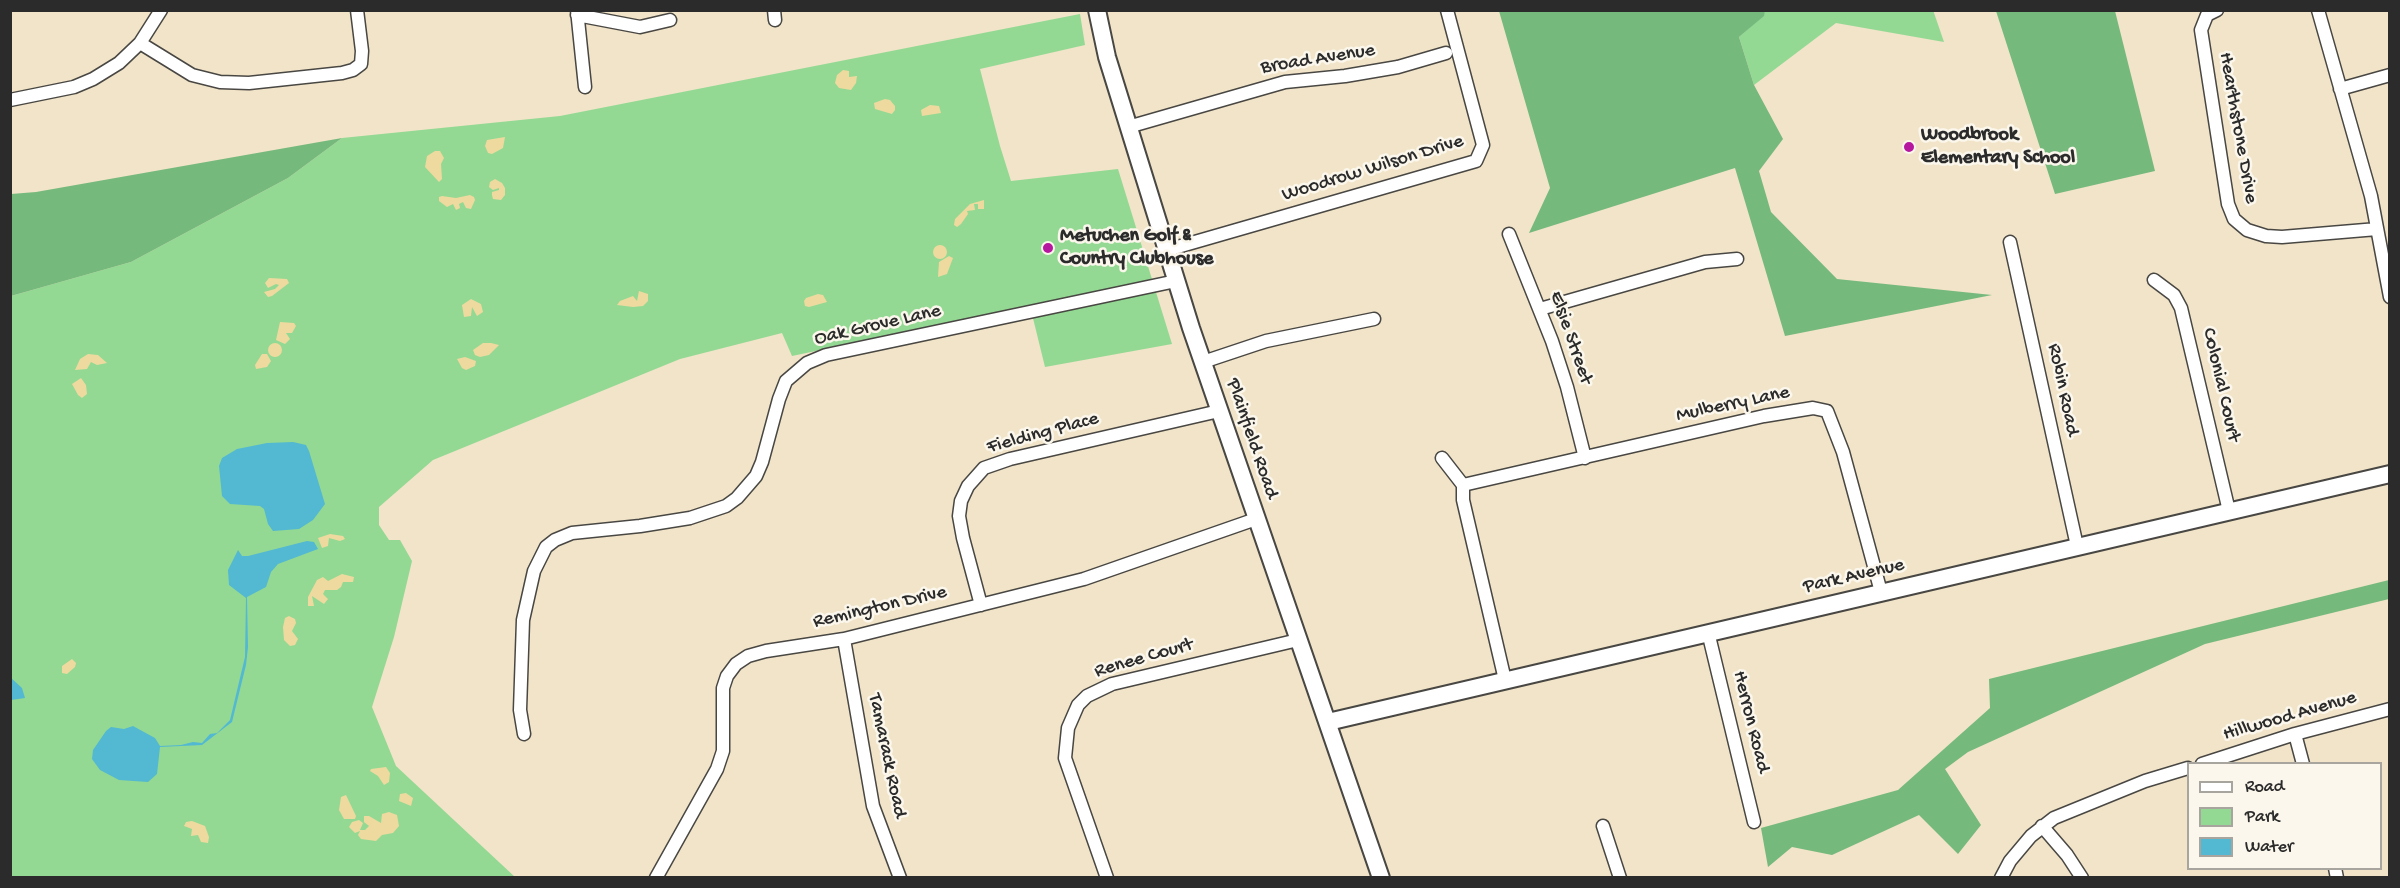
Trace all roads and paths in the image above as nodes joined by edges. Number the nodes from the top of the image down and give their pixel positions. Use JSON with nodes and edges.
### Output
{"nodes":[{"id":1,"x":161,"y":10,"type":"edge"},
{"id":2,"x":357,"y":10,"type":"edge"},
{"id":3,"x":1097,"y":10,"type":"edge"},
{"id":4,"x":1447,"y":10,"type":"edge"},
{"id":5,"x":2217,"y":10,"type":"edge"},
{"id":6,"x":2318,"y":10,"type":"edge"},
{"id":7,"x":577,"y":13,"type":"edge"},
{"id":8,"x":670,"y":20,"type":"dead end"},
{"id":9,"x":140,"y":43,"type":"junction"},
{"id":10,"x":1446,"y":53,"type":"dead end"},
{"id":11,"x":2390,"y":75,"type":"edge"},
{"id":12,"x":585,"y":87,"type":"dead end"},
{"id":13,"x":2340,"y":89,"type":"junction"},
{"id":14,"x":10,"y":100,"type":"edge"},
{"id":15,"x":1128,"y":127,"type":"junction"},
{"id":16,"x":2377,"y":229,"type":"junction"},
{"id":17,"x":1509,"y":234,"type":"dead end"},
{"id":18,"x":2010,"y":242,"type":"dead end"},
{"id":19,"x":1167,"y":250,"type":"junction"},
{"id":20,"x":1737,"y":259,"type":"dead end"},
{"id":21,"x":1176,"y":280,"type":"junction"},
{"id":22,"x":2154,"y":280,"type":"dead end"},
{"id":23,"x":2389,"y":291,"type":"edge"},
{"id":24,"x":1540,"y":309,"type":"junction"},
{"id":25,"x":1374,"y":319,"type":"dead end"},
{"id":26,"x":1203,"y":362,"type":"junction"},
{"id":27,"x":1219,"y":411,"type":"junction"},
{"id":28,"x":1442,"y":458,"type":"dead end"},
{"id":29,"x":1585,"y":458,"type":"junction"},
{"id":30,"x":2390,"y":474,"type":"edge"},
{"id":31,"x":2368,"y":479,"type":"junction"},
{"id":32,"x":2390,"y":481,"type":"edge"},
{"id":33,"x":1463,"y":485,"type":"junction"},
{"id":34,"x":2229,"y":511,"type":"junction"},
{"id":35,"x":1256,"y":519,"type":"junction"},
{"id":36,"x":2077,"y":546,"type":"junction"},
{"id":37,"x":1881,"y":592,"type":"junction"},
{"id":38,"x":981,"y":605,"type":"junction"},
{"id":39,"x":1708,"y":632,"type":"junction"},
{"id":40,"x":844,"y":639,"type":"junction"},
{"id":41,"x":1298,"y":640,"type":"junction"},
{"id":42,"x":1504,"y":680,"type":"junction"},
{"id":43,"x":2390,"y":709,"type":"edge"},
{"id":44,"x":1328,"y":722,"type":"junction"},
{"id":45,"x":524,"y":734,"type":"dead end"},
{"id":46,"x":2295,"y":734,"type":"junction"},
{"id":47,"x":2208,"y":762,"type":"edge"},
{"id":48,"x":2302,"y":762,"type":"edge"},
{"id":49,"x":2187,"y":768,"type":"edge"},
{"id":50,"x":1754,"y":822,"type":"dead end"},
{"id":51,"x":1603,"y":826,"type":"dead end"},
{"id":52,"x":2042,"y":826,"type":"junction"},
{"id":53,"x":656,"y":878,"type":"edge"},
{"id":54,"x":900,"y":878,"type":"edge"},
{"id":55,"x":1107,"y":878,"type":"edge"},
{"id":56,"x":1381,"y":878,"type":"edge"},
{"id":57,"x":1620,"y":878,"type":"edge"},
{"id":58,"x":2001,"y":878,"type":"edge"},
{"id":59,"x":2082,"y":878,"type":"edge"}],
"edges":[{"from":1,"to":9,"type":"street"},
{"from":2,"to":9,"type":"street"},
{"from":3,"to":15,"type":"street","name":"Plainfield Road"},
{"from":4,"to":19,"type":"street","name":"Woodrow Wilson Drive"},
{"from":5,"to":16,"type":"street","name":"Hearthstone Drive"},
{"from":6,"to":13,"type":"street"},
{"from":7,"to":8,"type":"street"},
{"from":7,"to":12,"type":"street"},
{"from":9,"to":14,"type":"street"},
{"from":10,"to":15,"type":"street","name":"Broad Avenue"},
{"from":11,"to":13,"type":"street"},
{"from":13,"to":16,"type":"street"},
{"from":15,"to":19,"type":"street","name":"Plainfield Road"},
{"from":16,"to":23,"type":"street"},
{"from":17,"to":24,"type":"street","name":"Elsie Street"},
{"from":18,"to":36,"type":"street","name":"Robin Road"},
{"from":19,"to":21,"type":"street","name":"Plainfield Road"},
{"from":20,"to":24,"type":"street"},
{"from":21,"to":26,"type":"street","name":"Plainfield Road"},
{"from":21,"to":45,"type":"street","name":"Oak Grove Lane"},
{"from":22,"to":34,"type":"street","name":"Colonial Court"},
{"from":24,"to":29,"type":"street","name":"Elsie Street"},
{"from":25,"to":26,"type":"street"},
{"from":26,"to":27,"type":"street","name":"Plainfield Road"},
{"from":27,"to":35,"type":"street","name":"Plainfield Road"},
{"from":27,"to":38,"type":"street","name":"Fielding Place"},
{"from":28,"to":33,"type":"street"},
{"from":29,"to":33,"type":"street","name":"Mulberry Lane"},
{"from":29,"to":37,"type":"street","name":"Mulberry Lane"},
{"from":30,"to":31,"type":"street","name":"Park Avenue"},
{"from":31,"to":32,"type":"street"},
{"from":31,"to":34,"type":"street","name":"Park Avenue"},
{"from":33,"to":42,"type":"street"},
{"from":34,"to":36,"type":"street","name":"Park Avenue"},
{"from":35,"to":38,"type":"street","name":"Remington Drive"},
{"from":35,"to":41,"type":"street","name":"Plainfield Road"},
{"from":36,"to":37,"type":"street","name":"Park Avenue"},
{"from":37,"to":39,"type":"street","name":"Park Avenue"},
{"from":38,"to":40,"type":"street","name":"Remington Drive"},
{"from":39,"to":42,"type":"street","name":"Park Avenue"},
{"from":39,"to":50,"type":"street","name":"Herron Road"},
{"from":40,"to":53,"type":"street","name":"Remington Drive"},
{"from":40,"to":54,"type":"street","name":"Tamarack Road"},
{"from":41,"to":44,"type":"street","name":"Plainfield Road"},
{"from":41,"to":55,"type":"street","name":"Renee Court"},
{"from":42,"to":44,"type":"street","name":"Park Avenue"},
{"from":43,"to":46,"type":"street","name":"Hillwood Avenue"},
{"from":44,"to":56,"type":"street","name":"Plainfield Road"},
{"from":46,"to":47,"type":"street","name":"Hillwood Avenue"},
{"from":46,"to":48,"type":"street"},
{"from":49,"to":52,"type":"street"},
{"from":51,"to":57,"type":"street"},
{"from":52,"to":58,"type":"street"},
{"from":52,"to":59,"type":"street"}]}
